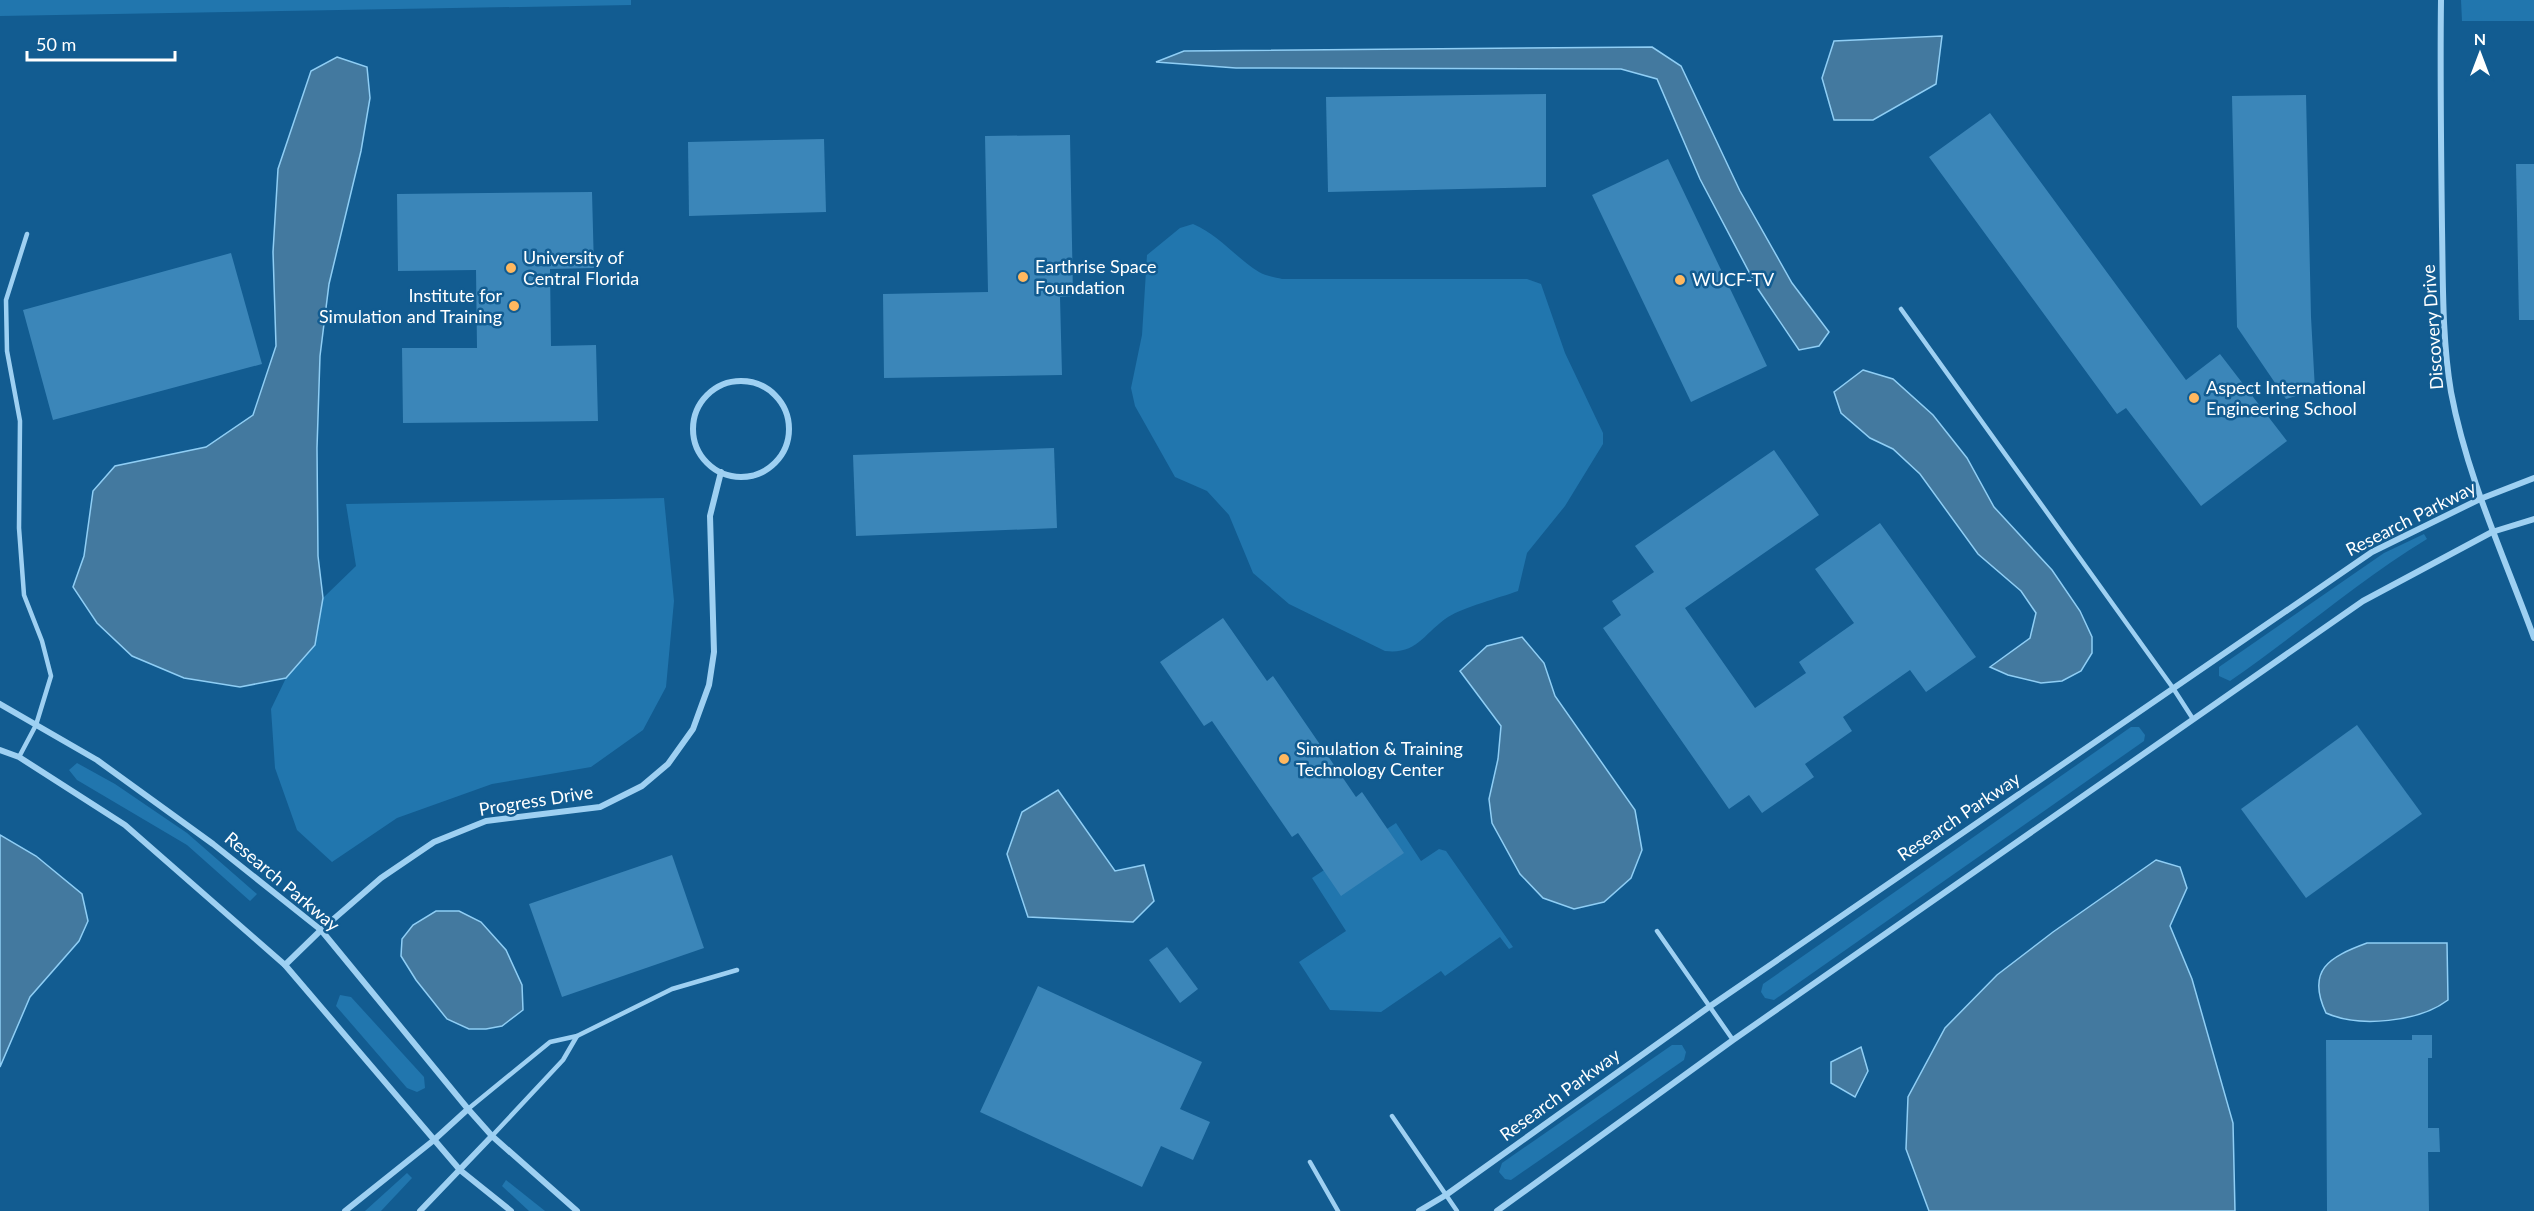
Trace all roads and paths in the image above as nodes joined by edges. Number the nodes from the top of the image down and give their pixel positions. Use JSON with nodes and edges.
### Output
{"nodes":[{"id":1,"x":2441,"y":0,"type":"edge"},
{"id":2,"x":27,"y":234,"type":"dead end"},
{"id":3,"x":1901,"y":309,"type":"dead end"},
{"id":4,"x":721,"y":472,"type":"junction"},
{"id":5,"x":2534,"y":478,"type":"edge"},
{"id":6,"x":2481,"y":499,"type":"junction"},
{"id":7,"x":2534,"y":519,"type":"edge"},
{"id":8,"x":2492,"y":532,"type":"junction"},
{"id":9,"x":2534,"y":638,"type":"edge"},
{"id":10,"x":2174,"y":688,"type":"junction"},
{"id":11,"x":0,"y":704,"type":"edge"},
{"id":12,"x":2193,"y":719,"type":"junction"},
{"id":13,"x":36,"y":725,"type":"junction"},
{"id":14,"x":0,"y":750,"type":"edge"},
{"id":15,"x":19,"y":757,"type":"junction"},
{"id":16,"x":321,"y":930,"type":"junction"},
{"id":17,"x":1657,"y":931,"type":"dead end"},
{"id":18,"x":285,"y":965,"type":"junction"},
{"id":19,"x":736,"y":970,"type":"dead end"},
{"id":20,"x":1709,"y":1006,"type":"junction"},
{"id":21,"x":577,"y":1036,"type":"junction"},
{"id":22,"x":1733,"y":1040,"type":"junction"},
{"id":23,"x":468,"y":1109,"type":"junction"},
{"id":24,"x":1392,"y":1116,"type":"dead end"},
{"id":25,"x":492,"y":1136,"type":"junction"},
{"id":26,"x":434,"y":1140,"type":"junction"},
{"id":27,"x":1310,"y":1162,"type":"dead end"},
{"id":28,"x":460,"y":1170,"type":"junction"},
{"id":29,"x":1446,"y":1195,"type":"junction"},
{"id":30,"x":345,"y":1211,"type":"edge"},
{"id":31,"x":420,"y":1211,"type":"edge"},
{"id":32,"x":511,"y":1211,"type":"edge"},
{"id":33,"x":577,"y":1211,"type":"edge"},
{"id":34,"x":1338,"y":1211,"type":"edge"},
{"id":35,"x":1419,"y":1211,"type":"edge"},
{"id":36,"x":1457,"y":1211,"type":"edge"},
{"id":37,"x":1497,"y":1211,"type":"edge"}],
"edges":[{"from":1,"to":6,"type":"street","name":"Discovery Drive"},
{"from":2,"to":13,"type":"lane"},
{"from":3,"to":10,"type":"lane"},
{"from":4,"to":4,"type":"street"},
{"from":4,"to":16,"type":"street","name":"Progress Drive"},
{"from":5,"to":6,"type":"street","name":"Research Parkway"},
{"from":6,"to":8,"type":"street","name":"Discovery Drive"},
{"from":6,"to":10,"type":"street","name":"Research Parkway"},
{"from":7,"to":8,"type":"street"},
{"from":8,"to":9,"type":"street","name":"Discovery Drive"},
{"from":8,"to":12,"type":"street"},
{"from":10,"to":12,"type":"lane"},
{"from":10,"to":20,"type":"street","name":"Research Parkway"},
{"from":11,"to":13,"type":"street","name":"Research Parkway"},
{"from":12,"to":22,"type":"street"},
{"from":13,"to":15,"type":"lane"},
{"from":13,"to":16,"type":"street","name":"Research Parkway"},
{"from":14,"to":15,"type":"street"},
{"from":15,"to":18,"type":"street"},
{"from":16,"to":18,"type":"street","name":"Progress Drive"},
{"from":16,"to":23,"type":"street","name":"Research Parkway"},
{"from":17,"to":20,"type":"lane"},
{"from":18,"to":26,"type":"street"},
{"from":19,"to":21,"type":"lane"},
{"from":20,"to":22,"type":"lane"},
{"from":20,"to":29,"type":"street","name":"Research Parkway"},
{"from":21,"to":23,"type":"lane"},
{"from":21,"to":25,"type":"lane"},
{"from":22,"to":37,"type":"street"},
{"from":23,"to":25,"type":"street","name":"Research Parkway"},
{"from":23,"to":26,"type":"street"},
{"from":24,"to":29,"type":"lane"},
{"from":25,"to":28,"type":"street"},
{"from":25,"to":33,"type":"street","name":"Research Parkway"},
{"from":26,"to":28,"type":"street"},
{"from":26,"to":30,"type":"street"},
{"from":27,"to":34,"type":"lane"},
{"from":28,"to":31,"type":"street"},
{"from":28,"to":32,"type":"street"},
{"from":29,"to":35,"type":"street","name":"Research Parkway"},
{"from":29,"to":36,"type":"lane"}]}
